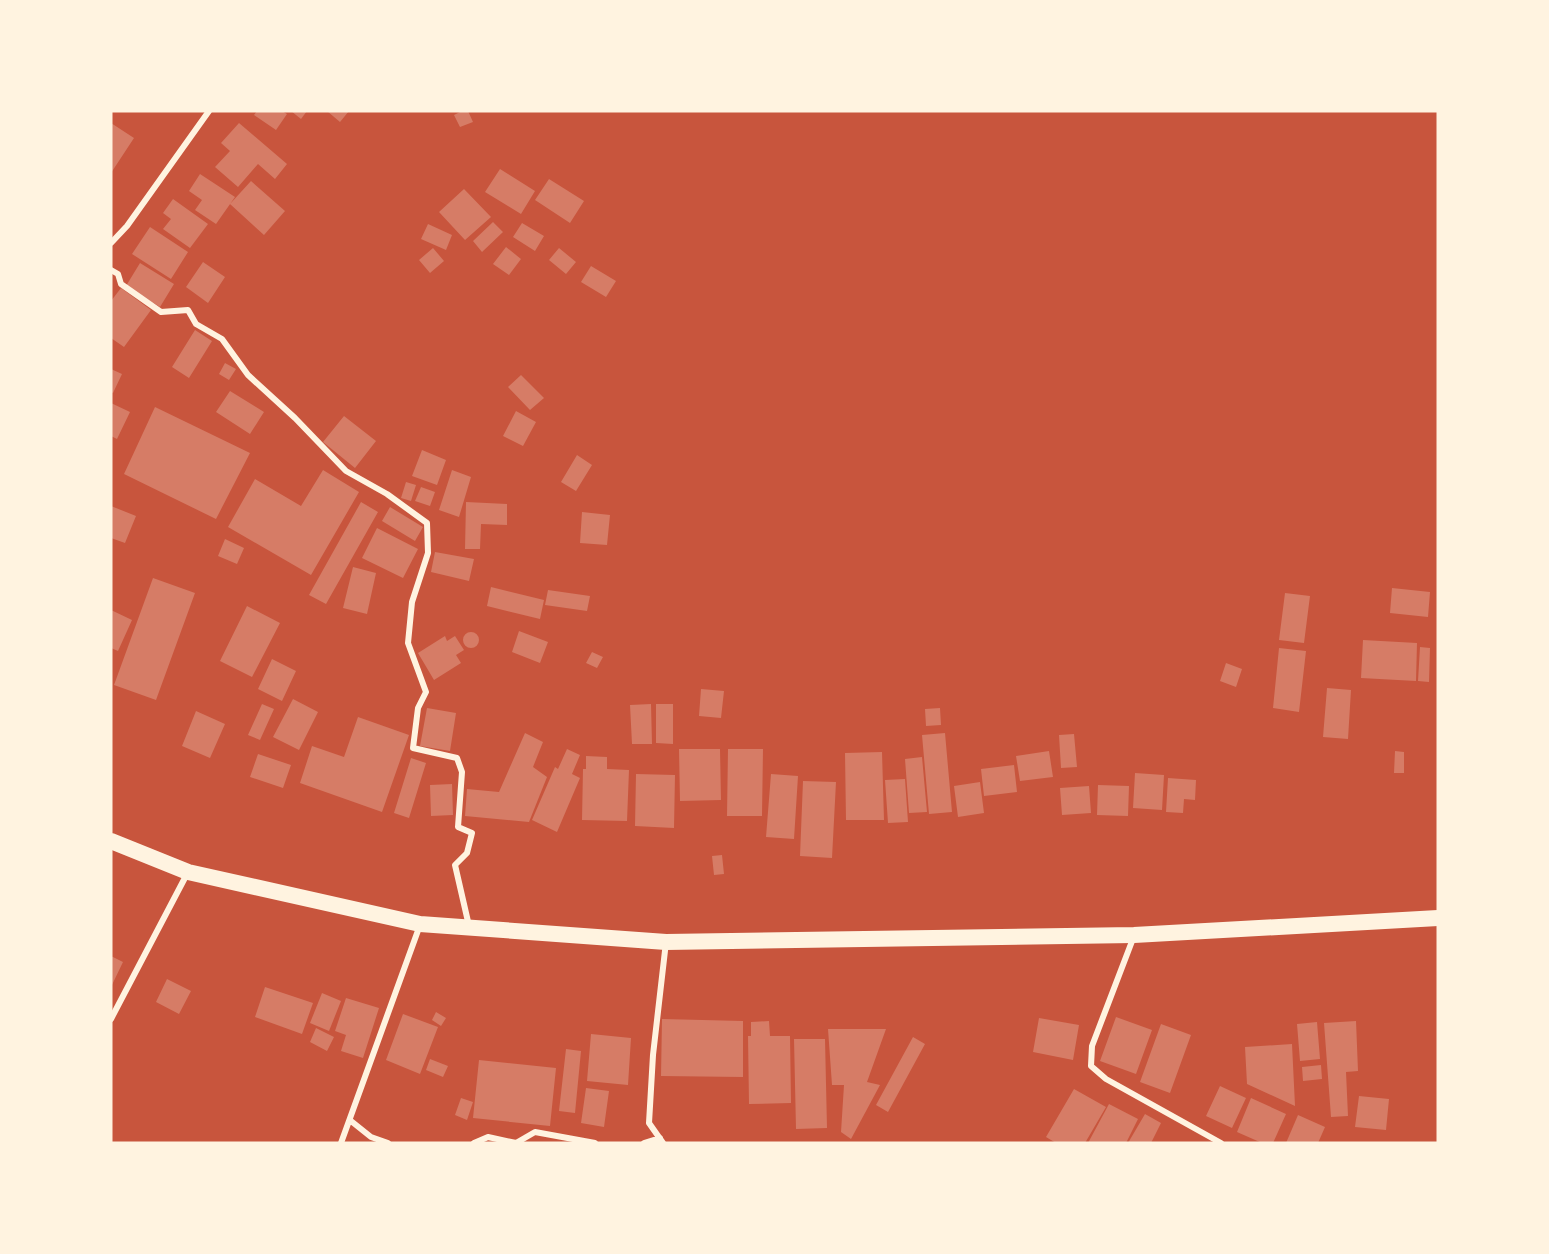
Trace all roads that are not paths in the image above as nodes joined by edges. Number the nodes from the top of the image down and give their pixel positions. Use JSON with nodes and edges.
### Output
{"nodes":[{"id":1,"x":209,"y":111,"type":"edge"},
{"id":2,"x":111,"y":243,"type":"edge"},
{"id":3,"x":111,"y":270,"type":"edge"},
{"id":4,"x":111,"y":841,"type":"edge"},
{"id":5,"x":188,"y":872,"type":"junction"},
{"id":6,"x":1438,"y":918,"type":"edge"},
{"id":7,"x":420,"y":924,"type":"junction"},
{"id":8,"x":470,"y":928,"type":"junction"},
{"id":9,"x":1134,"y":935,"type":"junction"},
{"id":10,"x":666,"y":942,"type":"junction"},
{"id":11,"x":111,"y":1018,"type":"edge"},
{"id":12,"x":351,"y":1121,"type":"junction"},
{"id":13,"x":661,"y":1141,"type":"edge"},
{"id":14,"x":341,"y":1143,"type":"edge"},
{"id":15,"x":388,"y":1143,"type":"edge"},
{"id":16,"x":474,"y":1143,"type":"edge"},
{"id":17,"x":595,"y":1143,"type":"edge"},
{"id":18,"x":644,"y":1143,"type":"edge"},
{"id":19,"x":1221,"y":1143,"type":"edge"}],
"edges":[{"from":1,"to":2,"type":"street"},
{"from":3,"to":8,"type":"street"},
{"from":4,"to":5,"type":"highway"},
{"from":5,"to":7,"type":"highway"},
{"from":5,"to":11,"type":"street"},
{"from":6,"to":9,"type":"highway"},
{"from":7,"to":8,"type":"highway"},
{"from":7,"to":12,"type":"street"},
{"from":8,"to":10,"type":"highway"},
{"from":9,"to":10,"type":"highway"},
{"from":9,"to":19,"type":"street"},
{"from":10,"to":13,"type":"street"},
{"from":12,"to":14,"type":"street"},
{"from":12,"to":15,"type":"street"},
{"from":13,"to":18,"type":"street"},
{"from":16,"to":17,"type":"street"}]}
